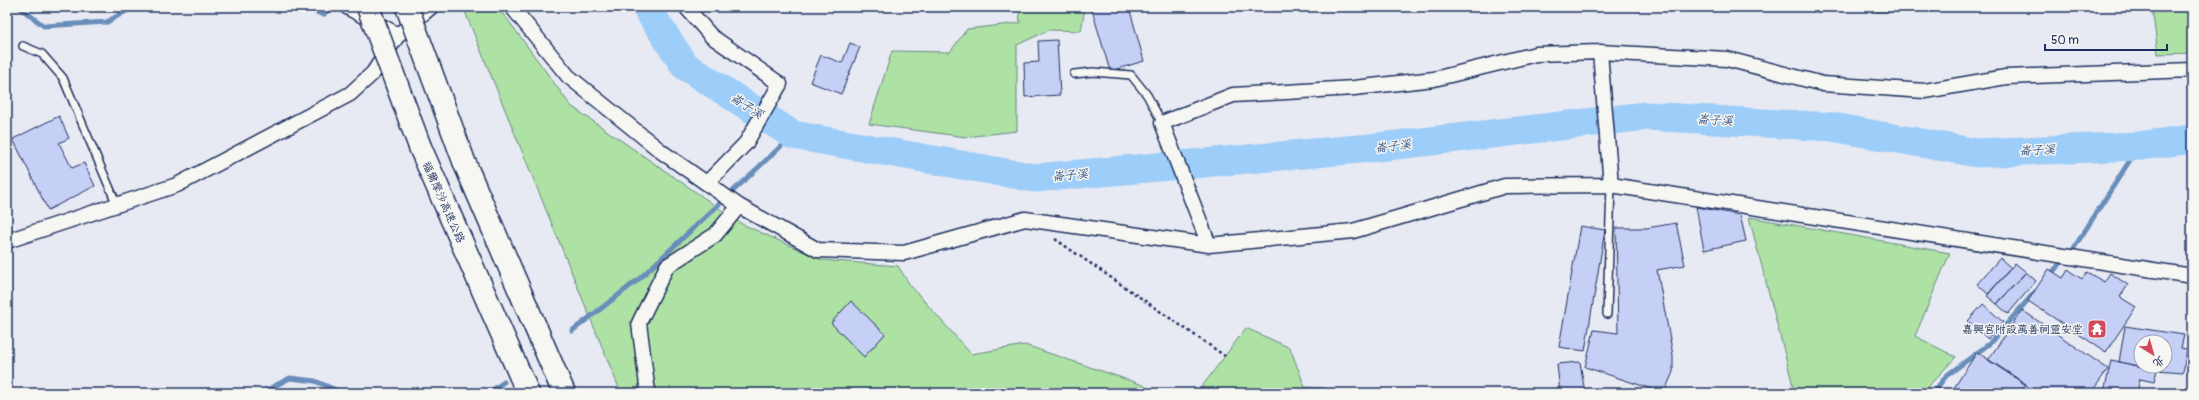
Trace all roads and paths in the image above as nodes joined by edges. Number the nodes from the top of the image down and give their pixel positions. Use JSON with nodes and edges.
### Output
{"nodes":[{"id":1,"x":347,"y":7,"type":"edge"},
{"id":2,"x":368,"y":7,"type":"edge"},
{"id":3,"x":407,"y":7,"type":"edge"},
{"id":4,"x":431,"y":7,"type":"edge"},
{"id":5,"x":512,"y":7,"type":"edge"},
{"id":6,"x":686,"y":7,"type":"edge"},
{"id":7,"x":398,"y":34,"type":"junction"},
{"id":8,"x":23,"y":46,"type":"dead end"},
{"id":9,"x":1600,"y":52,"type":"junction"},
{"id":10,"x":2192,"y":70,"type":"edge"},
{"id":11,"x":1074,"y":74,"type":"dead end"},
{"id":12,"x":1162,"y":123,"type":"junction"},
{"id":13,"x":707,"y":183,"type":"junction"},
{"id":14,"x":1611,"y":185,"type":"junction"},
{"id":15,"x":117,"y":205,"type":"junction"},
{"id":16,"x":739,"y":206,"type":"junction"},
{"id":17,"x":1051,"y":236,"type":"dead end"},
{"id":18,"x":7,"y":240,"type":"edge"},
{"id":19,"x":1209,"y":245,"type":"junction"},
{"id":20,"x":2192,"y":276,"type":"edge"},
{"id":21,"x":1607,"y":314,"type":"dead end"},
{"id":22,"x":1225,"y":356,"type":"dead end"},
{"id":23,"x":528,"y":393,"type":"edge"},
{"id":24,"x":564,"y":393,"type":"edge"},
{"id":25,"x":648,"y":393,"type":"edge"}],
"edges":[{"from":1,"to":7,"type":"street"},
{"from":2,"to":23,"type":"highway","name":"福爾摩沙高速公路","bridge":true},
{"from":3,"to":24,"type":"highway","bridge":true},
{"from":4,"to":7,"type":"street"},
{"from":5,"to":13,"type":"street"},
{"from":6,"to":13,"type":"street"},
{"from":7,"to":15,"type":"street"},
{"from":8,"to":15,"type":"lane"},
{"from":9,"to":10,"type":"street"},
{"from":9,"to":12,"type":"street"},
{"from":9,"to":14,"type":"street"},
{"from":11,"to":12,"type":"lane"},
{"from":12,"to":19,"type":"street"},
{"from":13,"to":16,"type":"street"},
{"from":14,"to":19,"type":"street"},
{"from":14,"to":20,"type":"street"},
{"from":14,"to":21,"type":"lane"},
{"from":15,"to":18,"type":"street"},
{"from":16,"to":19,"type":"street"},
{"from":16,"to":25,"type":"street"},
{"from":17,"to":22,"type":"path"}]}
